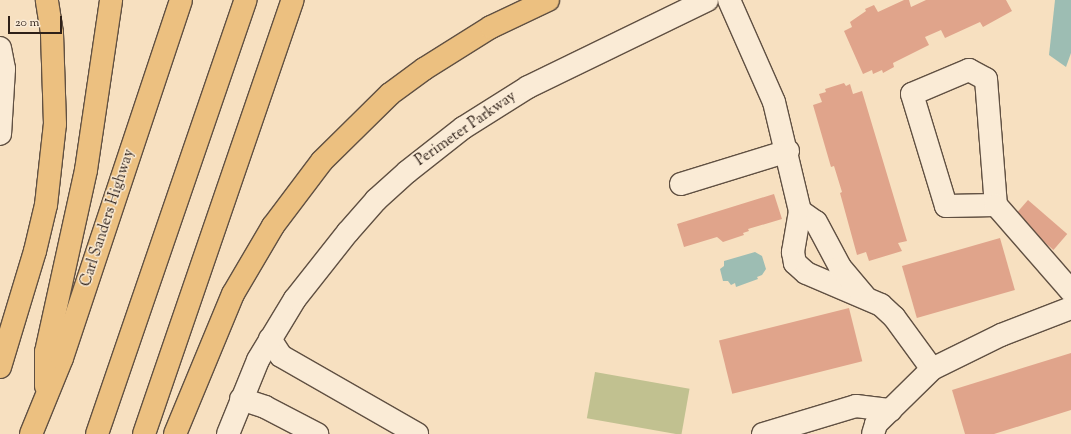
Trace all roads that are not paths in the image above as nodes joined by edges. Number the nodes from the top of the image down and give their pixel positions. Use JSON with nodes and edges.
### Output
{"nodes":[{"id":1,"x":47,"y":0,"type":"edge"},
{"id":2,"x":112,"y":0,"type":"edge"},
{"id":3,"x":181,"y":0,"type":"edge"},
{"id":4,"x":246,"y":0,"type":"edge"},
{"id":5,"x":293,"y":0,"type":"edge"},
{"id":6,"x":548,"y":0,"type":"edge"},
{"id":7,"x":707,"y":0,"type":"edge"},
{"id":8,"x":729,"y":0,"type":"edge"},
{"id":9,"x":0,"y":48,"type":"edge"},
{"id":10,"x":0,"y":134,"type":"edge"},
{"id":11,"x":788,"y":151,"type":"junction"},
{"id":12,"x":681,"y":184,"type":"dead end"},
{"id":13,"x":996,"y":205,"type":"junction"},
{"id":14,"x":798,"y":220,"type":"junction"},
{"id":15,"x":821,"y":268,"type":"junction"},
{"id":16,"x":1071,"y":291,"type":"edge"},
{"id":17,"x":865,"y":297,"type":"junction"},
{"id":18,"x":1071,"y":308,"type":"edge"},
{"id":19,"x":270,"y":338,"type":"junction"},
{"id":20,"x":0,"y":367,"type":"edge"},
{"id":21,"x":932,"y":369,"type":"junction"},
{"id":22,"x":46,"y":394,"type":"junction"},
{"id":23,"x":241,"y":399,"type":"junction"},
{"id":24,"x":890,"y":410,"type":"junction"},
{"id":25,"x":31,"y":434,"type":"edge"},
{"id":26,"x":97,"y":434,"type":"edge"},
{"id":27,"x":144,"y":434,"type":"edge"},
{"id":28,"x":175,"y":434,"type":"edge"},
{"id":29,"x":228,"y":434,"type":"edge"},
{"id":30,"x":317,"y":434,"type":"edge"},
{"id":31,"x":416,"y":434,"type":"edge"},
{"id":32,"x":763,"y":434,"type":"edge"},
{"id":33,"x":873,"y":434,"type":"edge"}],
"edges":[{"from":1,"to":20,"type":"highway"},
{"from":2,"to":22,"type":"highway"},
{"from":3,"to":22,"type":"highway","name":"Carl Sanders Highway"},
{"from":4,"to":26,"type":"highway"},
{"from":5,"to":27,"type":"highway"},
{"from":6,"to":28,"type":"highway"},
{"from":7,"to":19,"type":"street","name":"Perimeter Parkway"},
{"from":8,"to":11,"type":"street"},
{"from":9,"to":10,"type":"street"},
{"from":11,"to":12,"type":"street"},
{"from":11,"to":14,"type":"street"},
{"from":13,"to":13,"type":"street"},
{"from":13,"to":16,"type":"street"},
{"from":14,"to":15,"type":"street"},
{"from":14,"to":15,"type":"street"},
{"from":15,"to":17,"type":"street"},
{"from":15,"to":17,"type":"street"},
{"from":17,"to":21,"type":"street"},
{"from":18,"to":21,"type":"street"},
{"from":19,"to":23,"type":"street","name":"Perimeter Parkway"},
{"from":19,"to":31,"type":"street"},
{"from":21,"to":24,"type":"street"},
{"from":22,"to":25,"type":"highway","name":"Carl Sanders Highway"},
{"from":23,"to":29,"type":"street","name":"Perimeter Parkway"},
{"from":23,"to":30,"type":"street"},
{"from":24,"to":32,"type":"street"},
{"from":24,"to":33,"type":"street"}]}
